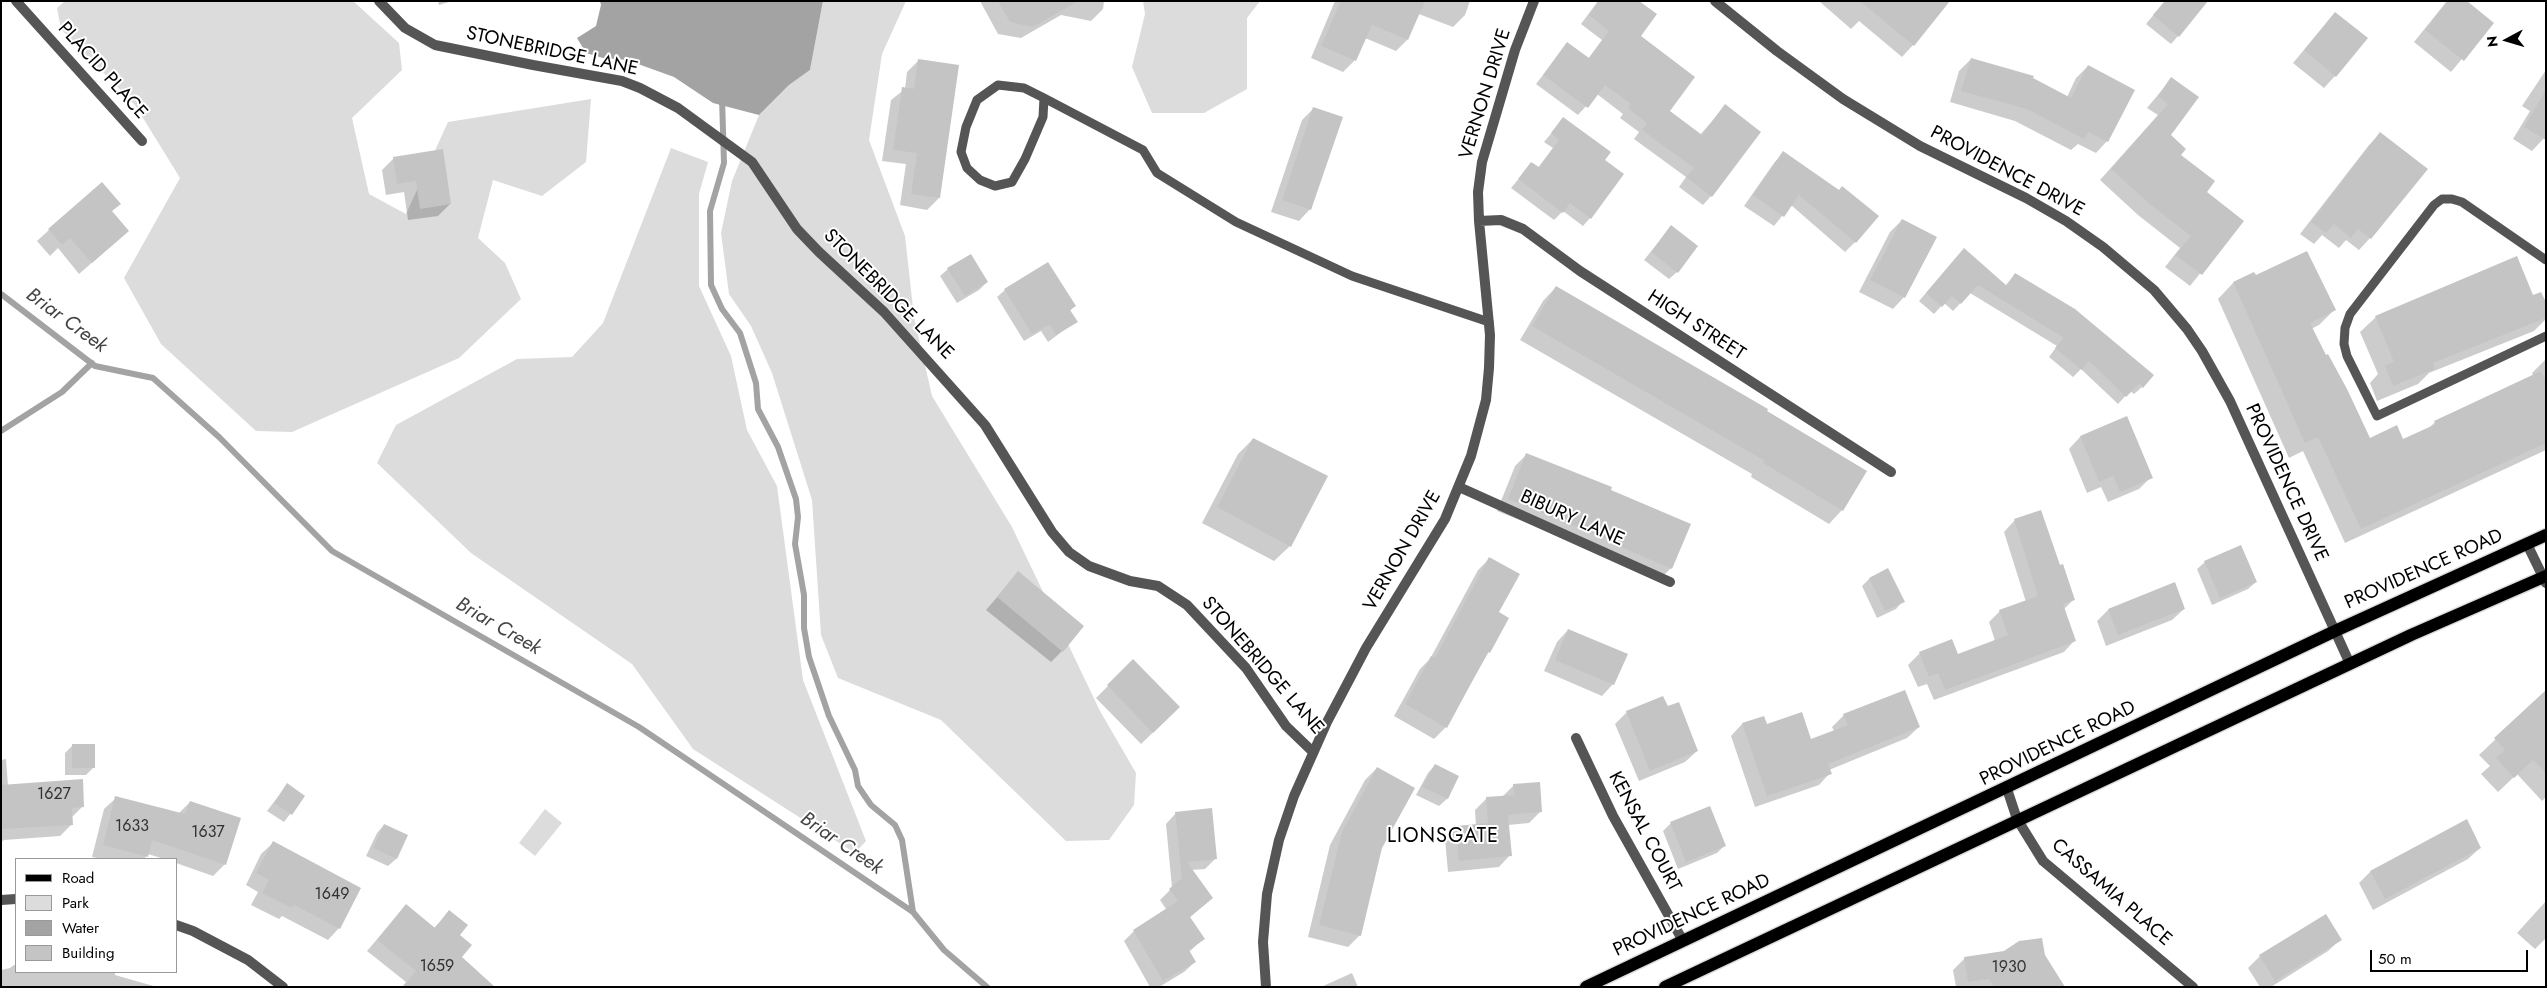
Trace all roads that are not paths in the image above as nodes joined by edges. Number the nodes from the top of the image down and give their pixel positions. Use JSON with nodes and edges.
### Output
{"nodes":[{"id":1,"x":16,"y":1,"type":"edge"},
{"id":2,"x":379,"y":1,"type":"edge"},
{"id":3,"x":1534,"y":1,"type":"edge"},
{"id":4,"x":1715,"y":1,"type":"edge"},
{"id":5,"x":1044,"y":98,"type":"junction"},
{"id":6,"x":142,"y":142,"type":"dead end"},
{"id":7,"x":1479,"y":221,"type":"junction"},
{"id":8,"x":2546,"y":260,"type":"edge"},
{"id":9,"x":1489,"y":322,"type":"junction"},
{"id":10,"x":2546,"y":336,"type":"edge"},
{"id":11,"x":1891,"y":472,"type":"dead end"},
{"id":12,"x":1459,"y":488,"type":"junction"},
{"id":13,"x":2546,"y":535,"type":"edge"},
{"id":14,"x":2526,"y":544,"type":"junction"},
{"id":15,"x":2545,"y":579,"type":"edge"},
{"id":16,"x":1670,"y":582,"type":"dead end"},
{"id":17,"x":2335,"y":631,"type":"junction"},
{"id":18,"x":2350,"y":664,"type":"junction"},
{"id":19,"x":1576,"y":738,"type":"dead end"},
{"id":20,"x":1313,"y":752,"type":"junction"},
{"id":21,"x":2007,"y":789,"type":"junction"},
{"id":22,"x":2017,"y":819,"type":"junction"},
{"id":23,"x":15,"y":899,"type":"edge"},
{"id":24,"x":1,"y":900,"type":"edge"},
{"id":25,"x":178,"y":926,"type":"edge"},
{"id":26,"x":1683,"y":941,"type":"junction"},
{"id":27,"x":283,"y":987,"type":"edge"},
{"id":28,"x":1266,"y":987,"type":"edge"},
{"id":29,"x":1586,"y":987,"type":"edge"},
{"id":30,"x":1665,"y":987,"type":"edge"},
{"id":31,"x":2193,"y":987,"type":"edge"}],
"edges":[{"from":1,"to":6,"type":"street","name":"PLACID PLACE"},
{"from":2,"to":20,"type":"street","name":"STONEBRIDGE LANE"},
{"from":3,"to":7,"type":"street","name":"VERNON DRIVE"},
{"from":4,"to":17,"type":"street","name":"PROVIDENCE DRIVE"},
{"from":5,"to":5,"type":"lane"},
{"from":5,"to":9,"type":"lane"},
{"from":7,"to":9,"type":"street","name":"VERNON DRIVE"},
{"from":7,"to":11,"type":"street","name":"HIGH STREET"},
{"from":8,"to":10,"type":"lane"},
{"from":9,"to":12,"type":"street","name":"VERNON DRIVE"},
{"from":12,"to":16,"type":"street","name":"BIBURY LANE"},
{"from":12,"to":20,"type":"street","name":"VERNON DRIVE"},
{"from":13,"to":14,"type":"main road","name":"PROVIDENCE ROAD"},
{"from":14,"to":15,"type":"street"},
{"from":14,"to":17,"type":"main road","name":"PROVIDENCE ROAD"},
{"from":15,"to":18,"type":"main road"},
{"from":17,"to":18,"type":"street","name":"PROVIDENCE DRIVE"},
{"from":17,"to":21,"type":"main road","name":"PROVIDENCE ROAD"},
{"from":18,"to":22,"type":"main road"},
{"from":19,"to":26,"type":"street","name":"KENSAL COURT"},
{"from":20,"to":28,"type":"street","name":"VERNON DRIVE"},
{"from":21,"to":22,"type":"street","name":"CASSAMIA PLACE"},
{"from":21,"to":26,"type":"main road","name":"PROVIDENCE ROAD"},
{"from":22,"to":30,"type":"main road"},
{"from":22,"to":31,"type":"street","name":"CASSAMIA PLACE"},
{"from":23,"to":24,"type":"street"},
{"from":25,"to":27,"type":"street"},
{"from":26,"to":29,"type":"main road","name":"PROVIDENCE ROAD"}]}
